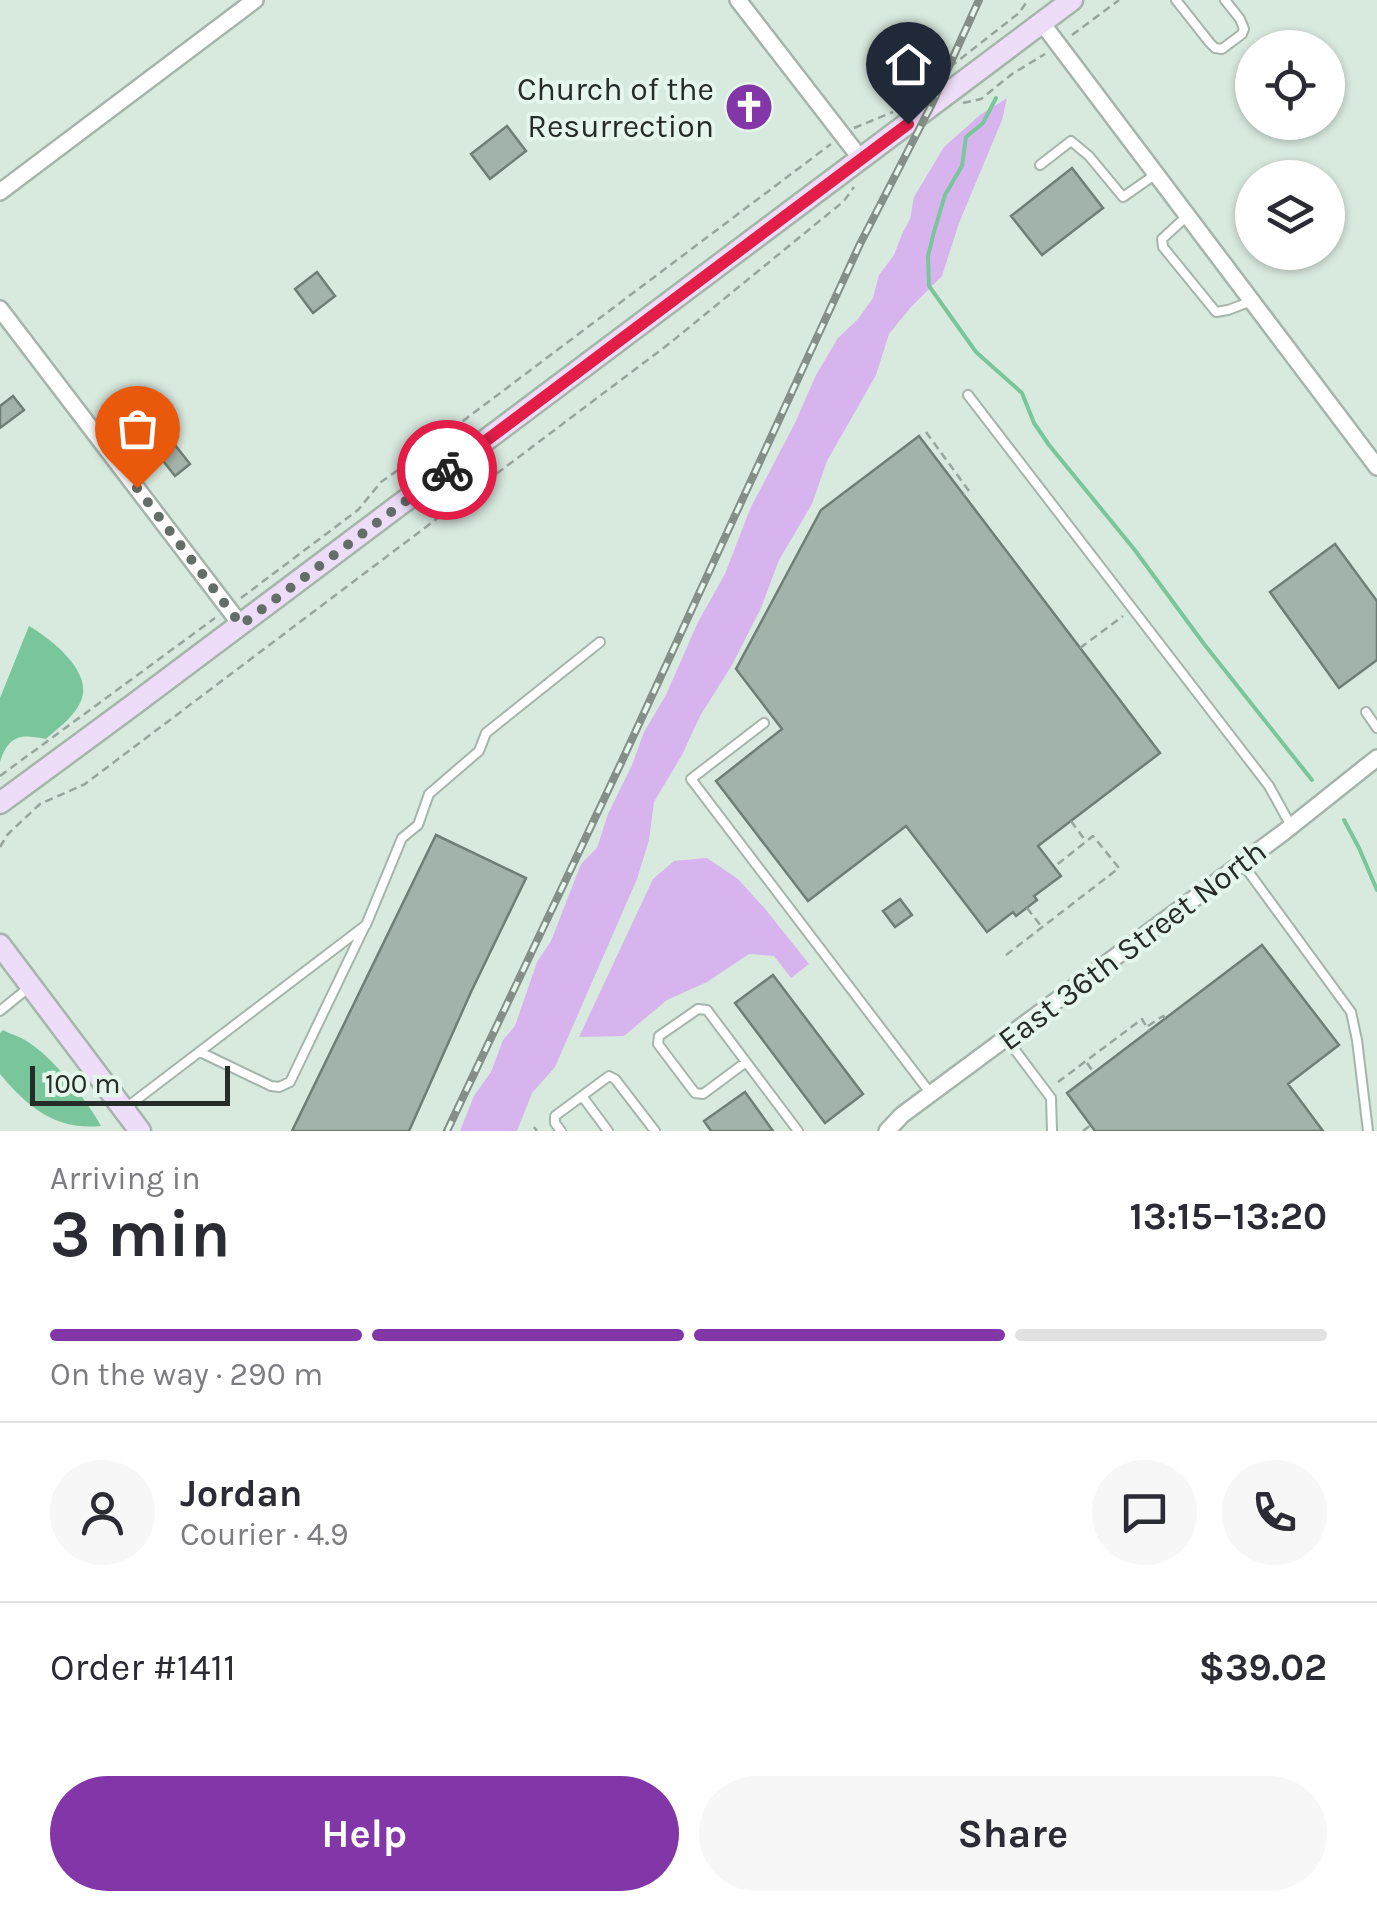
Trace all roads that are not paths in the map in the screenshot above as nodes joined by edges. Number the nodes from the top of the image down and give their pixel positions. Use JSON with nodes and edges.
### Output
{"nodes":[{"id":1,"x":255,"y":0,"type":"edge"},
{"id":2,"x":738,"y":0,"type":"edge"},
{"id":3,"x":1072,"y":0,"type":"edge"},
{"id":4,"x":1176,"y":0,"type":"edge"},
{"id":5,"x":1226,"y":0,"type":"edge"},
{"id":6,"x":1042,"y":23,"type":"junction"},
{"id":7,"x":1040,"y":164,"type":"dead end"},
{"id":8,"x":861,"y":168,"type":"junction"},
{"id":9,"x":1156,"y":174,"type":"junction"},
{"id":10,"x":0,"y":192,"type":"edge"},
{"id":11,"x":1188,"y":216,"type":"junction"},
{"id":12,"x":1252,"y":301,"type":"junction"},
{"id":13,"x":0,"y":309,"type":"edge"},
{"id":14,"x":968,"y":395,"type":"dead end"},
{"id":15,"x":1377,"y":467,"type":"edge"},
{"id":16,"x":234,"y":616,"type":"junction"},
{"id":17,"x":600,"y":642,"type":"dead end"},
{"id":18,"x":1366,"y":712,"type":"dead end"},
{"id":19,"x":764,"y":724,"type":"dead end"},
{"id":20,"x":1377,"y":728,"type":"edge"},
{"id":21,"x":1377,"y":758,"type":"edge"},
{"id":22,"x":0,"y":803,"type":"edge"},
{"id":23,"x":1291,"y":826,"type":"junction"},
{"id":24,"x":1242,"y":863,"type":"junction"},
{"id":25,"x":366,"y":924,"type":"junction"},
{"id":26,"x":0,"y":945,"type":"edge"},
{"id":27,"x":30,"y":986,"type":"junction"},
{"id":28,"x":0,"y":1011,"type":"edge"},
{"id":29,"x":1006,"y":1038,"type":"junction"},
{"id":30,"x":200,"y":1052,"type":"junction"},
{"id":31,"x":746,"y":1062,"type":"junction"},
{"id":32,"x":931,"y":1094,"type":"junction"},
{"id":33,"x":582,"y":1096,"type":"junction"},
{"id":34,"x":124,"y":1110,"type":"junction"},
{"id":35,"x":140,"y":1131,"type":"edge"},
{"id":36,"x":561,"y":1131,"type":"edge"},
{"id":37,"x":608,"y":1131,"type":"edge"},
{"id":38,"x":655,"y":1131,"type":"edge"},
{"id":39,"x":798,"y":1131,"type":"edge"},
{"id":40,"x":887,"y":1131,"type":"edge"},
{"id":41,"x":1052,"y":1131,"type":"edge"},
{"id":42,"x":1368,"y":1131,"type":"edge"}],
"edges":[{"from":1,"to":10,"type":"street"},
{"from":2,"to":8,"type":"street"},
{"from":3,"to":6,"type":"main road"},
{"from":4,"to":5,"type":"lane"},
{"from":6,"to":8,"type":"main road"},
{"from":6,"to":9,"type":"street"},
{"from":7,"to":9,"type":"lane"},
{"from":8,"to":16,"type":"main road"},
{"from":9,"to":11,"type":"street"},
{"from":11,"to":12,"type":"street"},
{"from":11,"to":12,"type":"lane"},
{"from":12,"to":15,"type":"street"},
{"from":13,"to":16,"type":"street"},
{"from":14,"to":23,"type":"lane"},
{"from":16,"to":22,"type":"main road"},
{"from":17,"to":25,"type":"lane"},
{"from":18,"to":20,"type":"lane"},
{"from":19,"to":32,"type":"lane"},
{"from":21,"to":23,"type":"street","name":"East 36th Street North"},
{"from":23,"to":24,"type":"street","name":"East 36th Street North"},
{"from":24,"to":29,"type":"street","name":"East 36th Street North"},
{"from":24,"to":42,"type":"lane"},
{"from":25,"to":30,"type":"lane"},
{"from":25,"to":30,"type":"lane"},
{"from":26,"to":27,"type":"main road"},
{"from":27,"to":28,"type":"lane"},
{"from":27,"to":34,"type":"main road"},
{"from":29,"to":32,"type":"street","name":"East 36th Street North"},
{"from":29,"to":41,"type":"lane"},
{"from":30,"to":34,"type":"lane"},
{"from":31,"to":31,"type":"lane"},
{"from":31,"to":39,"type":"lane"},
{"from":32,"to":40,"type":"street","name":"East 36th Street North"},
{"from":33,"to":36,"type":"lane"},
{"from":33,"to":37,"type":"lane"},
{"from":33,"to":38,"type":"lane"},
{"from":34,"to":35,"type":"main road"}]}
